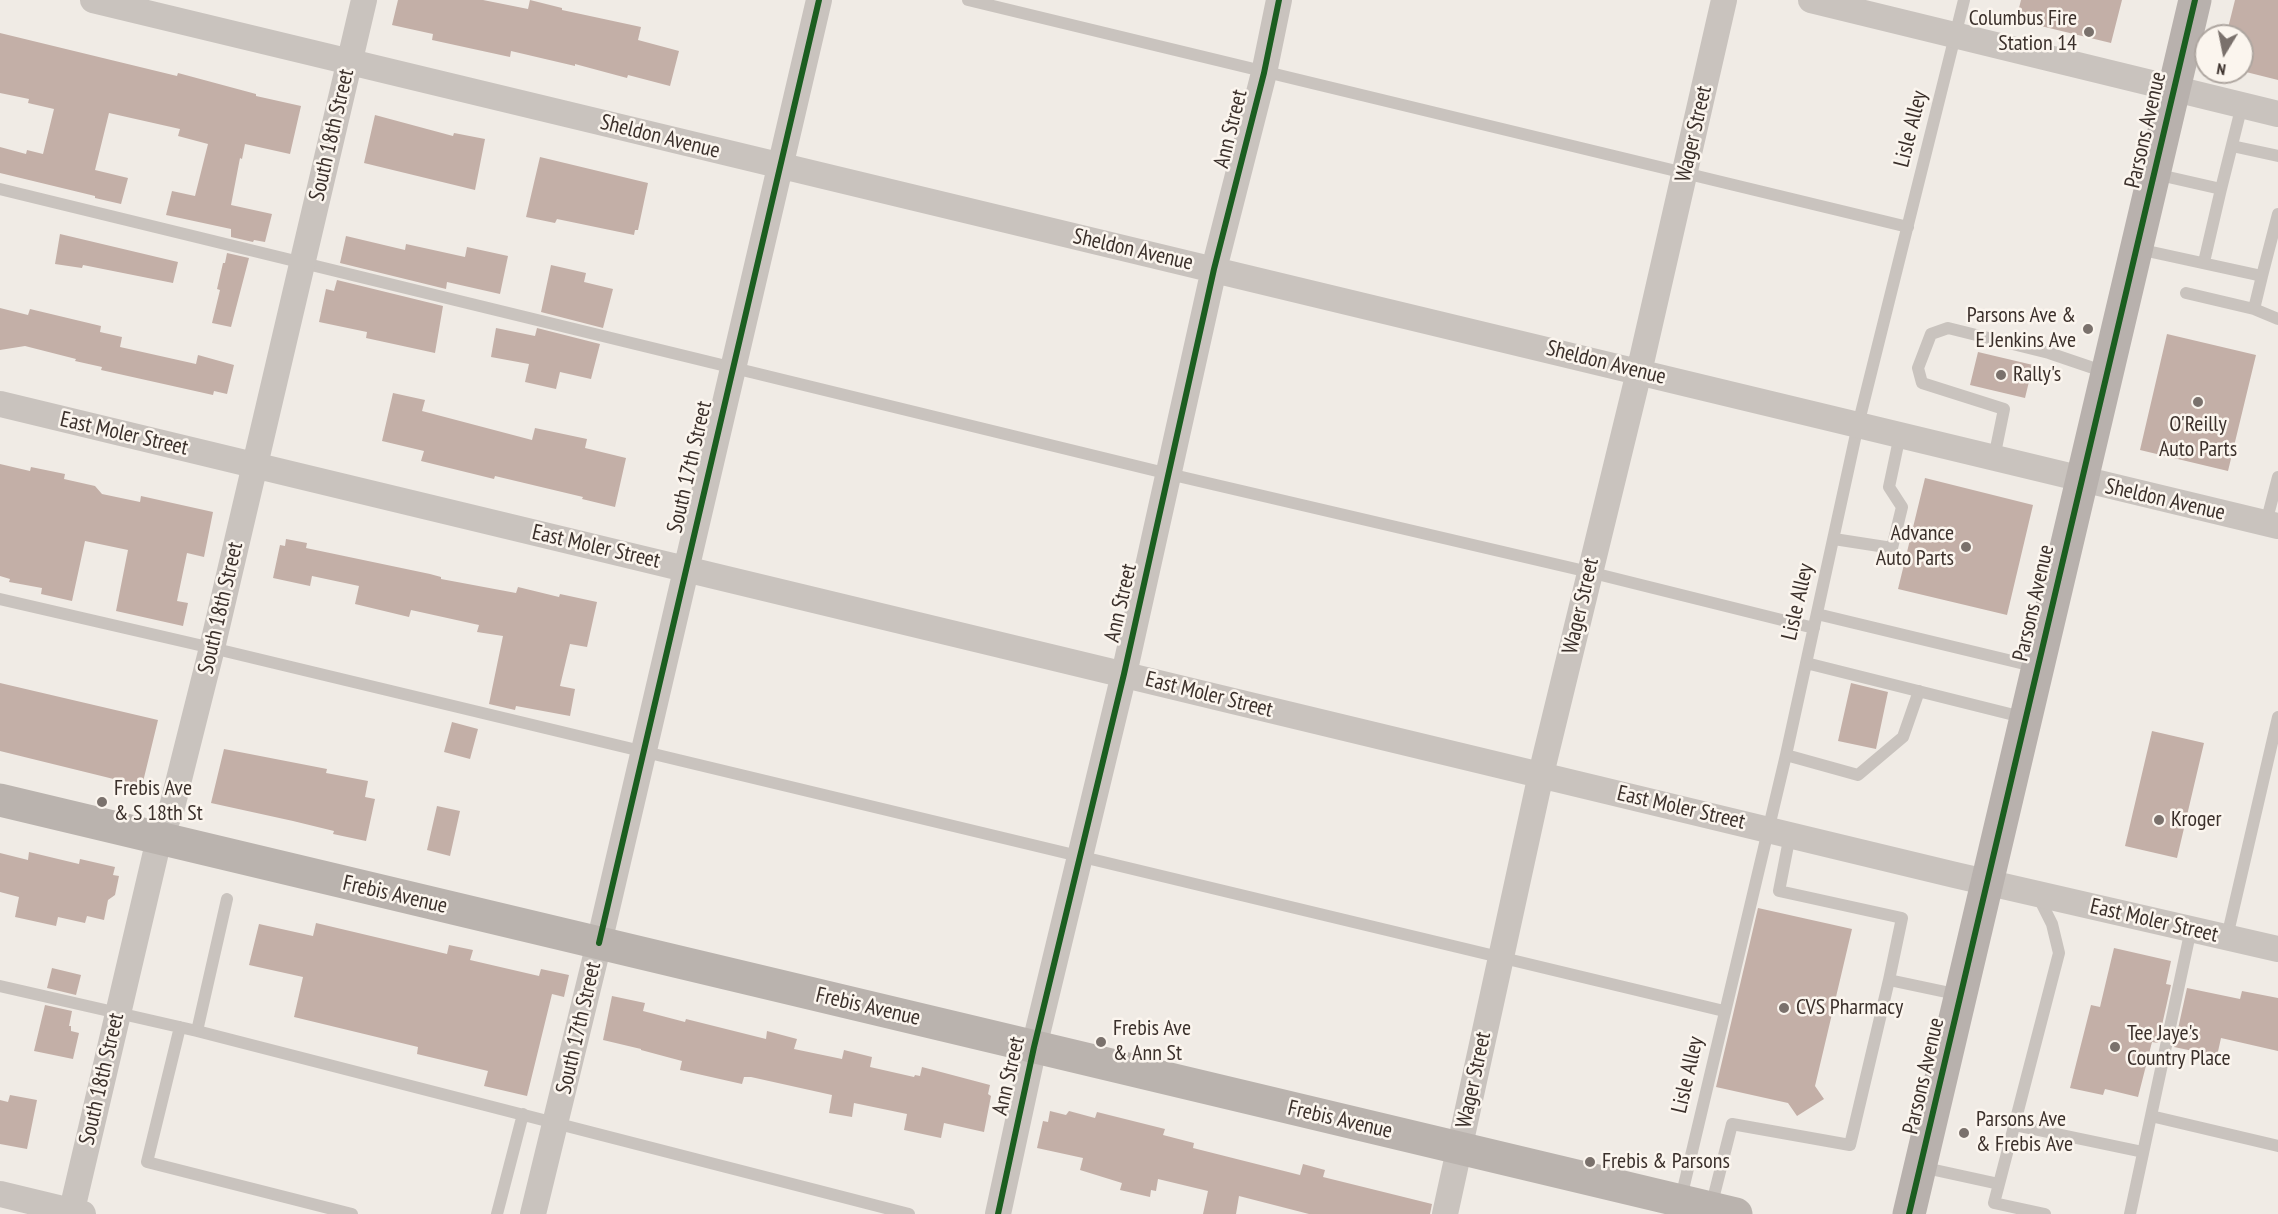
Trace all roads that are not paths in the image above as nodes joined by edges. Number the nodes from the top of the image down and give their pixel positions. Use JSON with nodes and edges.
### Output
{"nodes":[{"id":1,"x":93,"y":0,"type":"edge"},
{"id":2,"x":364,"y":0,"type":"edge"},
{"id":3,"x":819,"y":0,"type":"edge"},
{"id":4,"x":968,"y":0,"type":"edge"},
{"id":5,"x":1279,"y":0,"type":"edge"},
{"id":6,"x":1724,"y":0,"type":"edge"},
{"id":7,"x":1811,"y":0,"type":"edge"},
{"id":8,"x":1964,"y":0,"type":"edge"},
{"id":9,"x":2195,"y":0,"type":"edge"},
{"id":10,"x":1956,"y":36,"type":"junction"},
{"id":11,"x":350,"y":62,"type":"junction"},
{"id":12,"x":1264,"y":73,"type":"junction"},
{"id":13,"x":2174,"y":90,"type":"junction"},
{"id":14,"x":2242,"y":105,"type":"junction"},
{"id":15,"x":2278,"y":114,"type":"edge"},
{"id":16,"x":2232,"y":146,"type":"junction"},
{"id":17,"x":2278,"y":156,"type":"edge"},
{"id":18,"x":779,"y":165,"type":"junction"},
{"id":19,"x":1685,"y":173,"type":"junction"},
{"id":20,"x":2154,"y":174,"type":"junction"},
{"id":21,"x":0,"y":189,"type":"edge"},
{"id":22,"x":2221,"y":189,"type":"junction"},
{"id":23,"x":2278,"y":213,"type":"edge"},
{"id":24,"x":1908,"y":227,"type":"junction"},
{"id":25,"x":2136,"y":248,"type":"junction"},
{"id":26,"x":2204,"y":262,"type":"junction"},
{"id":27,"x":302,"y":263,"type":"junction"},
{"id":28,"x":1214,"y":269,"type":"junction"},
{"id":29,"x":2262,"y":276,"type":"junction"},
{"id":30,"x":2186,"y":293,"type":"dead end"},
{"id":31,"x":2254,"y":309,"type":"junction"},
{"id":32,"x":2278,"y":319,"type":"edge"},
{"id":33,"x":732,"y":367,"type":"junction"},
{"id":34,"x":1640,"y":372,"type":"junction"},
{"id":35,"x":2106,"y":372,"type":"junction"},
{"id":36,"x":0,"y":404,"type":"edge"},
{"id":37,"x":1858,"y":425,"type":"junction"},
{"id":38,"x":1900,"y":435,"type":"junction"},
{"id":39,"x":1994,"y":458,"type":"junction"},
{"id":40,"x":254,"y":465,"type":"junction"},
{"id":41,"x":1169,"y":474,"type":"junction"},
{"id":42,"x":2278,"y":477,"type":"edge"},
{"id":43,"x":2081,"y":480,"type":"junction"},
{"id":44,"x":2272,"y":525,"type":"edge"},
{"id":45,"x":1834,"y":539,"type":"junction"},
{"id":46,"x":685,"y":568,"type":"junction"},
{"id":47,"x":1589,"y":572,"type":"junction"},
{"id":48,"x":0,"y":599,"type":"edge"},
{"id":49,"x":1817,"y":614,"type":"junction"},
{"id":50,"x":1814,"y":628,"type":"junction"},
{"id":51,"x":212,"y":648,"type":"junction"},
{"id":52,"x":1806,"y":663,"type":"junction"},
{"id":53,"x":2038,"y":667,"type":"junction"},
{"id":54,"x":1124,"y":675,"type":"junction"},
{"id":55,"x":1919,"y":691,"type":"junction"},
{"id":56,"x":2278,"y":717,"type":"edge"},
{"id":57,"x":2026,"y":718,"type":"junction"},
{"id":58,"x":644,"y":752,"type":"junction"},
{"id":59,"x":1786,"y":755,"type":"junction"},
{"id":60,"x":1541,"y":774,"type":"junction"},
{"id":61,"x":0,"y":800,"type":"edge"},
{"id":62,"x":1779,"y":831,"type":"junction"},
{"id":63,"x":159,"y":839,"type":"junction"},
{"id":64,"x":1081,"y":858,"type":"junction"},
{"id":65,"x":1988,"y":882,"type":"junction"},
{"id":66,"x":2036,"y":893,"type":"junction"},
{"id":67,"x":227,"y":899,"type":"dead end"},
{"id":68,"x":2191,"y":929,"type":"junction"},
{"id":69,"x":2227,"y":938,"type":"junction"},
{"id":70,"x":599,"y":943,"type":"junction"},
{"id":71,"x":2278,"y":949,"type":"edge"},
{"id":72,"x":1501,"y":959,"type":"junction"},
{"id":73,"x":1889,"y":980,"type":"junction"},
{"id":74,"x":0,"y":986,"type":"edge"},
{"id":75,"x":1961,"y":995,"type":"junction"},
{"id":76,"x":1724,"y":1011,"type":"junction"},
{"id":77,"x":118,"y":1012,"type":"junction"},
{"id":78,"x":180,"y":1027,"type":"junction"},
{"id":79,"x":197,"y":1031,"type":"junction"},
{"id":80,"x":1034,"y":1047,"type":"junction"},
{"id":81,"x":523,"y":1114,"type":"junction"},
{"id":82,"x":2151,"y":1116,"type":"junction"},
{"id":83,"x":557,"y":1123,"type":"junction"},
{"id":84,"x":2014,"y":1125,"type":"junction"},
{"id":85,"x":2278,"y":1146,"type":"edge"},
{"id":86,"x":1459,"y":1149,"type":"junction"},
{"id":87,"x":2144,"y":1152,"type":"junction"},
{"id":88,"x":1921,"y":1166,"type":"junction"},
{"id":89,"x":1999,"y":1184,"type":"junction"},
{"id":90,"x":0,"y":1194,"type":"edge"},
{"id":91,"x":1701,"y":1209,"type":"edge"},
{"id":92,"x":75,"y":1213,"type":"edge"},
{"id":93,"x":352,"y":1214,"type":"edge"},
{"id":94,"x":497,"y":1214,"type":"edge"},
{"id":95,"x":534,"y":1214,"type":"edge"},
{"id":96,"x":909,"y":1214,"type":"edge"},
{"id":97,"x":998,"y":1214,"type":"edge"},
{"id":98,"x":1445,"y":1214,"type":"edge"},
{"id":99,"x":1909,"y":1214,"type":"edge"},
{"id":100,"x":2045,"y":1214,"type":"edge"},
{"id":101,"x":2130,"y":1214,"type":"edge"}],
"edges":[{"from":1,"to":11,"type":"street","name":"Sheldon Avenue"},
{"from":2,"to":11,"type":"street","name":"South 18th Street"},
{"from":3,"to":18,"type":"street","name":"South 17th Street"},
{"from":4,"to":12,"type":"lane"},
{"from":5,"to":12,"type":"street","name":"Ann Street"},
{"from":6,"to":19,"type":"street","name":"Wager Street"},
{"from":7,"to":10,"type":"street"},
{"from":8,"to":10,"type":"lane","name":"Lisle Alley"},
{"from":9,"to":13,"type":"main road","name":"Parsons Avenue"},
{"from":10,"to":13,"type":"street"},
{"from":10,"to":24,"type":"lane","name":"Lisle Alley"},
{"from":11,"to":18,"type":"street","name":"Sheldon Avenue"},
{"from":11,"to":27,"type":"street","name":"South 18th Street"},
{"from":12,"to":19,"type":"lane"},
{"from":12,"to":28,"type":"street","name":"Ann Street"},
{"from":13,"to":14,"type":"street"},
{"from":13,"to":20,"type":"main road","name":"Parsons Avenue"},
{"from":14,"to":15,"type":"street"},
{"from":14,"to":16,"type":"lane"},
{"from":16,"to":17,"type":"lane"},
{"from":16,"to":22,"type":"lane"},
{"from":18,"to":28,"type":"street","name":"Sheldon Avenue"},
{"from":18,"to":33,"type":"street","name":"South 17th Street"},
{"from":19,"to":24,"type":"lane"},
{"from":19,"to":34,"type":"street","name":"Wager Street"},
{"from":20,"to":22,"type":"lane"},
{"from":20,"to":25,"type":"main road","name":"Parsons Avenue"},
{"from":21,"to":27,"type":"lane"},
{"from":22,"to":26,"type":"lane"},
{"from":23,"to":29,"type":"lane"},
{"from":24,"to":37,"type":"lane","name":"Lisle Alley"},
{"from":25,"to":26,"type":"lane"},
{"from":25,"to":35,"type":"main road","name":"Parsons Avenue"},
{"from":26,"to":29,"type":"lane"},
{"from":27,"to":33,"type":"lane"},
{"from":27,"to":40,"type":"street","name":"South 18th Street"},
{"from":28,"to":34,"type":"street","name":"Sheldon Avenue"},
{"from":28,"to":41,"type":"street","name":"Ann Street"},
{"from":29,"to":31,"type":"lane"},
{"from":30,"to":31,"type":"lane"},
{"from":31,"to":32,"type":"lane"},
{"from":33,"to":41,"type":"lane"},
{"from":33,"to":46,"type":"street","name":"South 17th Street"},
{"from":34,"to":37,"type":"street","name":"Sheldon Avenue"},
{"from":34,"to":47,"type":"street","name":"Wager Street"},
{"from":35,"to":39,"type":"lane"},
{"from":35,"to":43,"type":"main road","name":"Parsons Avenue"},
{"from":36,"to":40,"type":"street","name":"East Moler Street"},
{"from":37,"to":38,"type":"street","name":"Sheldon Avenue"},
{"from":37,"to":45,"type":"lane","name":"Lisle Alley"},
{"from":38,"to":39,"type":"street","name":"Sheldon Avenue"},
{"from":38,"to":45,"type":"lane"},
{"from":39,"to":43,"type":"street","name":"Sheldon Avenue"},
{"from":40,"to":46,"type":"street","name":"East Moler Street"},
{"from":40,"to":51,"type":"street","name":"South 18th Street"},
{"from":41,"to":47,"type":"lane"},
{"from":41,"to":54,"type":"street","name":"Ann Street"},
{"from":42,"to":44,"type":"lane"},
{"from":43,"to":44,"type":"street","name":"Sheldon Avenue"},
{"from":43,"to":53,"type":"main road","name":"Parsons Avenue"},
{"from":45,"to":49,"type":"lane","name":"Lisle Alley"},
{"from":46,"to":54,"type":"street","name":"East Moler Street"},
{"from":46,"to":58,"type":"street","name":"South 17th Street"},
{"from":47,"to":50,"type":"lane"},
{"from":47,"to":60,"type":"street","name":"Wager Street"},
{"from":48,"to":51,"type":"lane"},
{"from":49,"to":50,"type":"lane","name":"Lisle Alley"},
{"from":49,"to":53,"type":"lane"},
{"from":50,"to":52,"type":"lane","name":"Lisle Alley"},
{"from":51,"to":58,"type":"lane"},
{"from":51,"to":63,"type":"street","name":"South 18th Street"},
{"from":52,"to":55,"type":"lane"},
{"from":52,"to":59,"type":"lane","name":"Lisle Alley"},
{"from":53,"to":57,"type":"main road","name":"Parsons Avenue"},
{"from":54,"to":60,"type":"street","name":"East Moler Street"},
{"from":54,"to":64,"type":"street","name":"Ann Street"},
{"from":55,"to":57,"type":"lane"},
{"from":55,"to":59,"type":"lane"},
{"from":56,"to":69,"type":"lane"},
{"from":57,"to":65,"type":"main road","name":"Parsons Avenue"},
{"from":58,"to":64,"type":"lane"},
{"from":58,"to":70,"type":"street","name":"South 17th Street"},
{"from":59,"to":62,"type":"lane","name":"Lisle Alley"},
{"from":60,"to":62,"type":"street","name":"East Moler Street"},
{"from":60,"to":72,"type":"street","name":"Wager Street"},
{"from":61,"to":63,"type":"main road","name":"Frebis Avenue"},
{"from":62,"to":65,"type":"street","name":"East Moler Street"},
{"from":62,"to":73,"type":"lane"},
{"from":62,"to":76,"type":"lane","name":"Lisle Alley"},
{"from":63,"to":70,"type":"main road","name":"Frebis Avenue"},
{"from":63,"to":77,"type":"street","name":"South 18th Street"},
{"from":64,"to":72,"type":"lane"},
{"from":64,"to":80,"type":"street","name":"Ann Street"},
{"from":65,"to":66,"type":"street","name":"East Moler Street"},
{"from":65,"to":75,"type":"main road","name":"Parsons Avenue"},
{"from":66,"to":68,"type":"street","name":"East Moler Street"},
{"from":66,"to":84,"type":"lane"},
{"from":67,"to":79,"type":"lane"},
{"from":68,"to":69,"type":"street","name":"East Moler Street"},
{"from":68,"to":82,"type":"lane"},
{"from":69,"to":71,"type":"street","name":"East Moler Street"},
{"from":70,"to":80,"type":"main road","name":"Frebis Avenue"},
{"from":70,"to":83,"type":"street","name":"South 17th Street"},
{"from":72,"to":76,"type":"lane"},
{"from":72,"to":86,"type":"street","name":"Wager Street"},
{"from":73,"to":75,"type":"lane"},
{"from":73,"to":91,"type":"lane"},
{"from":74,"to":77,"type":"lane"},
{"from":75,"to":88,"type":"main road","name":"Parsons Avenue"},
{"from":76,"to":91,"type":"lane","name":"Lisle Alley"},
{"from":77,"to":78,"type":"lane"},
{"from":77,"to":92,"type":"street","name":"South 18th Street"},
{"from":78,"to":79,"type":"lane"},
{"from":78,"to":93,"type":"lane"},
{"from":79,"to":81,"type":"lane"},
{"from":80,"to":86,"type":"main road","name":"Frebis Avenue"},
{"from":80,"to":97,"type":"street","name":"Ann Street"},
{"from":81,"to":83,"type":"lane"},
{"from":81,"to":94,"type":"lane"},
{"from":82,"to":85,"type":"lane"},
{"from":82,"to":87,"type":"lane"},
{"from":83,"to":95,"type":"street","name":"South 17th Street"},
{"from":83,"to":96,"type":"lane"},
{"from":84,"to":87,"type":"lane"},
{"from":84,"to":89,"type":"lane"},
{"from":86,"to":91,"type":"main road","name":"Frebis Avenue"},
{"from":86,"to":98,"type":"street","name":"Wager Street"},
{"from":87,"to":101,"type":"lane"},
{"from":88,"to":89,"type":"lane"},
{"from":88,"to":99,"type":"main road","name":"Parsons Avenue"},
{"from":89,"to":100,"type":"lane"},
{"from":90,"to":92,"type":"street"}]}
